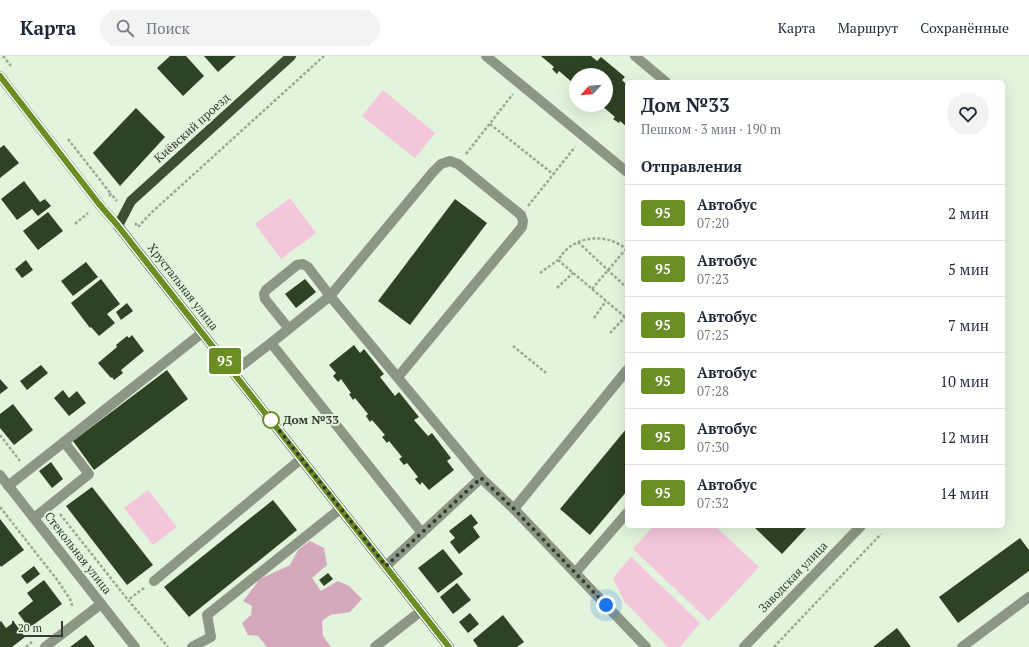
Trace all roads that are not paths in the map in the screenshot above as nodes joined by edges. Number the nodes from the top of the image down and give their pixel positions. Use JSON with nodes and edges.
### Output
{"nodes":[{"id":1,"x":291,"y":56,"type":"edge"},
{"id":2,"x":486,"y":56,"type":"edge"},
{"id":3,"x":634,"y":56,"type":"edge"},
{"id":4,"x":0,"y":76,"type":"edge"},
{"id":5,"x":664,"y":80,"type":"edge"},
{"id":6,"x":625,"y":170,"type":"edge"},
{"id":7,"x":118,"y":226,"type":"junction"},
{"id":8,"x":330,"y":296,"type":"junction"},
{"id":9,"x":289,"y":328,"type":"junction"},
{"id":10,"x":202,"y":333,"type":"junction"},
{"id":11,"x":271,"y":343,"type":"junction"},
{"id":12,"x":233,"y":372,"type":"junction"},
{"id":13,"x":625,"y":372,"type":"edge"},
{"id":14,"x":398,"y":377,"type":"junction"},
{"id":15,"x":64,"y":442,"type":"junction"},
{"id":16,"x":301,"y":459,"type":"junction"},
{"id":17,"x":0,"y":475,"type":"edge"},
{"id":18,"x":481,"y":478,"type":"junction"},
{"id":19,"x":8,"y":486,"type":"junction"},
{"id":20,"x":340,"y":509,"type":"junction"},
{"id":21,"x":514,"y":509,"type":"junction"},
{"id":22,"x":625,"y":515,"type":"edge"},
{"id":23,"x":34,"y":518,"type":"junction"},
{"id":24,"x":859,"y":528,"type":"edge"},
{"id":25,"x":422,"y":533,"type":"junction"},
{"id":26,"x":386,"y":566,"type":"junction"},
{"id":27,"x":575,"y":573,"type":"junction"},
{"id":28,"x":154,"y":581,"type":"road end"},
{"id":29,"x":1029,"y":597,"type":"edge"},
{"id":30,"x":101,"y":604,"type":"junction"},
{"id":31,"x":421,"y":611,"type":"junction"},
{"id":32,"x":45,"y":647,"type":"edge"},
{"id":33,"x":135,"y":647,"type":"edge"},
{"id":34,"x":192,"y":647,"type":"edge"},
{"id":35,"x":375,"y":647,"type":"edge"},
{"id":36,"x":449,"y":647,"type":"edge"},
{"id":37,"x":646,"y":647,"type":"edge"},
{"id":38,"x":744,"y":647,"type":"edge"},
{"id":39,"x":962,"y":647,"type":"edge"}],
"edges":[{"from":1,"to":7,"type":"main road","name":"Киёвский проезд"},
{"from":2,"to":6,"type":"street"},
{"from":3,"to":5,"type":"street"},
{"from":4,"to":7,"type":"street","name":"Хрустальная улица"},
{"from":7,"to":10,"type":"main road","name":"Хрустальная улица"},
{"from":8,"to":9,"type":"street"},
{"from":8,"to":9,"type":"street"},
{"from":8,"to":14,"type":"street"},
{"from":8,"to":14,"type":"street"},
{"from":9,"to":11,"type":"street"},
{"from":10,"to":12,"type":"main road","name":"Хрустальная улица"},
{"from":10,"to":15,"type":"street"},
{"from":11,"to":12,"type":"street"},
{"from":11,"to":25,"type":"street"},
{"from":12,"to":16,"type":"main road","name":"Хрустальная улица"},
{"from":13,"to":21,"type":"street"},
{"from":14,"to":18,"type":"street"},
{"from":15,"to":19,"type":"street"},
{"from":15,"to":23,"type":"street"},
{"from":16,"to":20,"type":"main road","name":"Хрустальная улица"},
{"from":16,"to":28,"type":"street"},
{"from":17,"to":19,"type":"street","name":"Стекольная улица"},
{"from":18,"to":21,"type":"street"},
{"from":18,"to":25,"type":"street"},
{"from":19,"to":23,"type":"street","name":"Стекольная улица"},
{"from":20,"to":26,"type":"main road","name":"Хрустальная улица"},
{"from":20,"to":34,"type":"street"},
{"from":21,"to":27,"type":"street"},
{"from":22,"to":27,"type":"street"},
{"from":23,"to":30,"type":"street","name":"Стекольная улица"},
{"from":24,"to":38,"type":"street","name":"Заводская улица"},
{"from":25,"to":26,"type":"street"},
{"from":26,"to":31,"type":"main road","name":"Хрустальная улица"},
{"from":27,"to":37,"type":"street"},
{"from":29,"to":39,"type":"street"},
{"from":30,"to":32,"type":"street"},
{"from":30,"to":33,"type":"street","name":"Стекольная улица"},
{"from":31,"to":35,"type":"street"},
{"from":31,"to":36,"type":"main road","name":"Хрустальная улица"}]}
